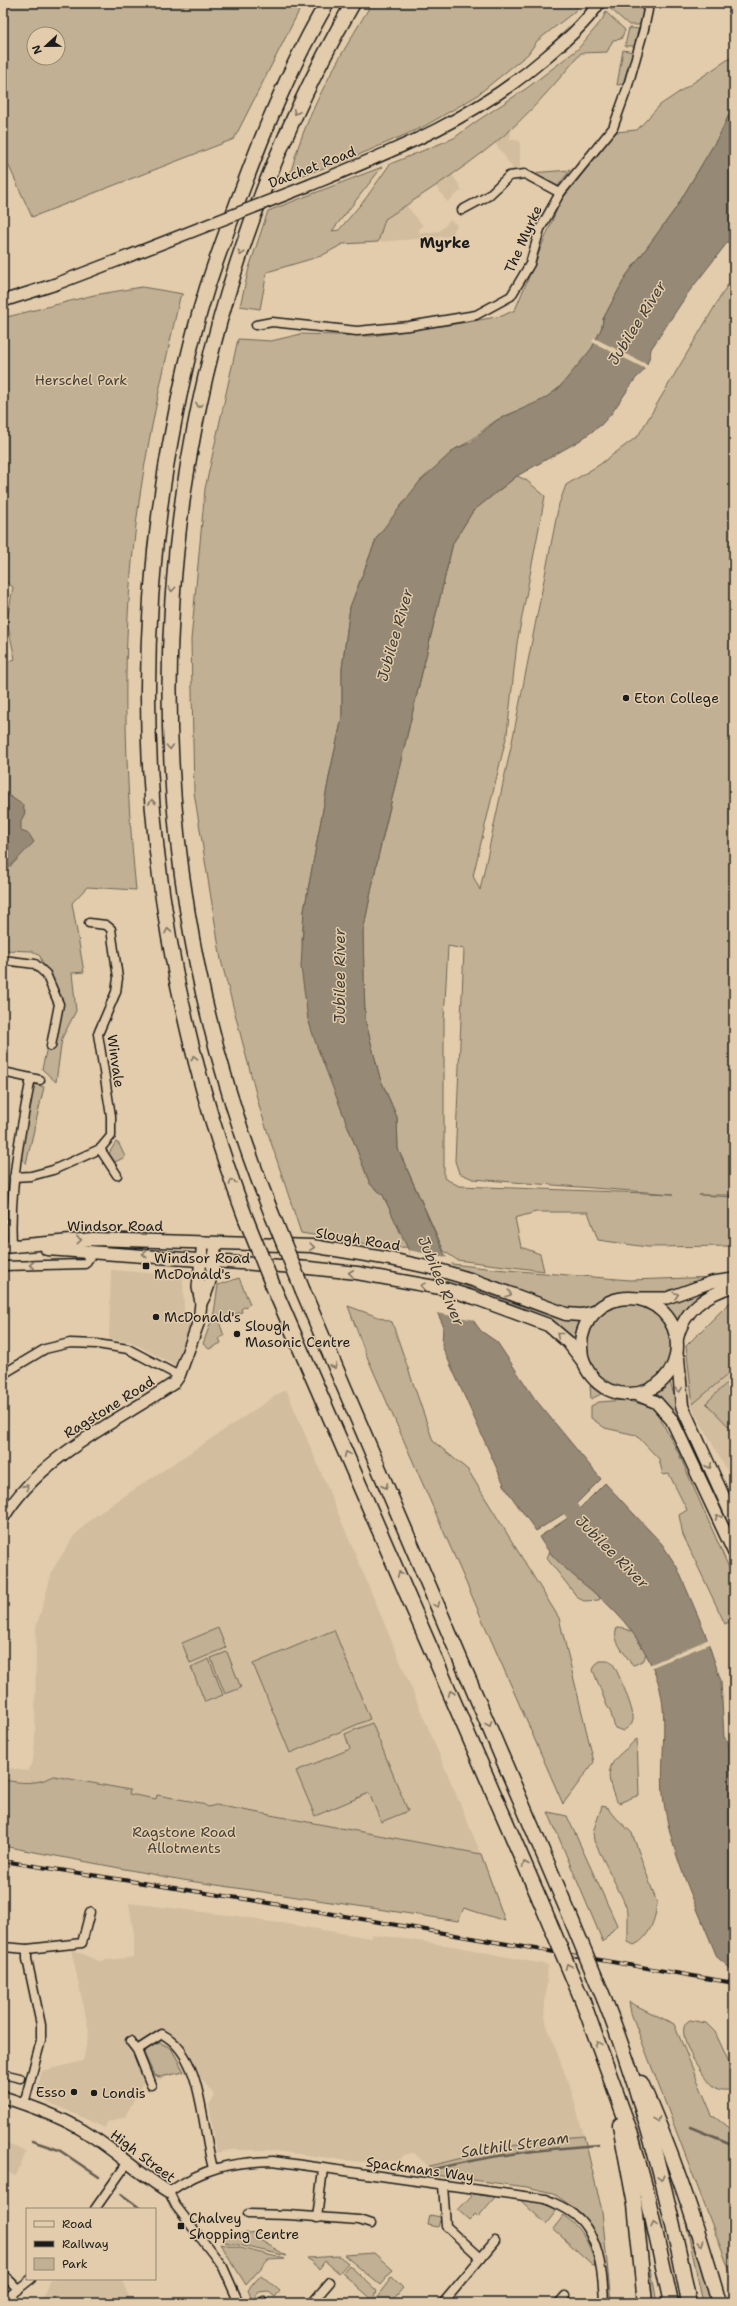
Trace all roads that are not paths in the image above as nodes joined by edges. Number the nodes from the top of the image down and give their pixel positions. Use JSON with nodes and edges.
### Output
{"nodes":[{"id":1,"x":327,"y":3,"type":"edge"},
{"id":2,"x":352,"y":3,"type":"edge"},
{"id":3,"x":599,"y":3,"type":"edge"},
{"id":4,"x":646,"y":3,"type":"edge"},
{"id":5,"x":560,"y":193,"type":"junction"},
{"id":6,"x":462,"y":210,"type":"dead end"},
{"id":7,"x":3,"y":301,"type":"edge"},
{"id":8,"x":256,"y":325,"type":"dead end"},
{"id":9,"x":89,"y":923,"type":"dead end"},
{"id":10,"x":3,"y":960,"type":"edge"},
{"id":11,"x":51,"y":1046,"type":"dead end"},
{"id":12,"x":3,"y":1072,"type":"edge"},
{"id":13,"x":31,"y":1078,"type":"junction"},
{"id":14,"x":40,"y":1080,"type":"dead end"},
{"id":15,"x":100,"y":1149,"type":"junction"},
{"id":16,"x":117,"y":1175,"type":"dead end"},
{"id":17,"x":14,"y":1177,"type":"junction"},
{"id":18,"x":203,"y":1242,"type":"junction"},
{"id":19,"x":216,"y":1243,"type":"junction"},
{"id":20,"x":7,"y":1246,"type":"edge"},
{"id":21,"x":93,"y":1252,"type":"junction"},
{"id":22,"x":201,"y":1259,"type":"junction"},
{"id":23,"x":214,"y":1261,"type":"junction"},
{"id":24,"x":3,"y":1266,"type":"edge"},
{"id":25,"x":734,"y":1279,"type":"edge"},
{"id":26,"x":734,"y":1286,"type":"edge"},
{"id":27,"x":637,"y":1298,"type":"junction"},
{"id":28,"x":201,"y":1303,"type":"junction"},
{"id":29,"x":595,"y":1312,"type":"junction"},
{"id":30,"x":677,"y":1345,"type":"junction"},
{"id":31,"x":585,"y":1364,"type":"junction"},
{"id":32,"x":3,"y":1374,"type":"edge"},
{"id":33,"x":179,"y":1376,"type":"junction"},
{"id":34,"x":635,"y":1394,"type":"junction"},
{"id":35,"x":3,"y":1518,"type":"edge"},
{"id":36,"x":734,"y":1520,"type":"edge"},
{"id":37,"x":734,"y":1552,"type":"edge"},
{"id":38,"x":90,"y":1912,"type":"dead end"},
{"id":39,"x":3,"y":1947,"type":"edge"},
{"id":40,"x":28,"y":1949,"type":"junction"},
{"id":41,"x":130,"y":2042,"type":"dead end"},
{"id":42,"x":623,"y":2047,"type":"junction"},
{"id":43,"x":137,"y":2050,"type":"junction"},
{"id":44,"x":3,"y":2074,"type":"edge"},
{"id":45,"x":20,"y":2078,"type":"dead end"},
{"id":46,"x":611,"y":2081,"type":"junction"},
{"id":47,"x":151,"y":2085,"type":"dead end"},
{"id":48,"x":3,"y":2097,"type":"edge"},
{"id":49,"x":24,"y":2104,"type":"junction"},
{"id":50,"x":128,"y":2162,"type":"junction"},
{"id":51,"x":213,"y":2168,"type":"junction"},
{"id":52,"x":322,"y":2169,"type":"junction"},
{"id":53,"x":443,"y":2184,"type":"junction"},
{"id":54,"x":169,"y":2192,"type":"junction"},
{"id":55,"x":97,"y":2208,"type":"edge"},
{"id":56,"x":248,"y":2214,"type":"dead end"},
{"id":57,"x":317,"y":2218,"type":"junction"},
{"id":58,"x":370,"y":2224,"type":"dead end"},
{"id":59,"x":495,"y":2241,"type":"dead end"},
{"id":60,"x":481,"y":2258,"type":"junction"},
{"id":61,"x":3,"y":2274,"type":"edge"},
{"id":62,"x":30,"y":2280,"type":"edge"},
{"id":63,"x":330,"y":2282,"type":"dead end"},
{"id":64,"x":18,"y":2289,"type":"junction"},
{"id":65,"x":565,"y":2296,"type":"dead end"},
{"id":66,"x":3,"y":2301,"type":"edge"},
{"id":67,"x":238,"y":2303,"type":"edge"},
{"id":68,"x":312,"y":2303,"type":"edge"},
{"id":69,"x":443,"y":2303,"type":"edge"},
{"id":70,"x":559,"y":2303,"type":"edge"},
{"id":71,"x":604,"y":2303,"type":"edge"},
{"id":72,"x":645,"y":2303,"type":"edge"},
{"id":73,"x":671,"y":2303,"type":"edge"},
{"id":74,"x":689,"y":2303,"type":"edge"},
{"id":75,"x":719,"y":2303,"type":"edge"}],
"edges":[{"from":46,"to":1,"type":"highway","one_way":true,"bridge":true},
{"from":2,"to":42,"type":"highway","one_way":true,"bridge":true},
{"from":3,"to":7,"type":"main road","name":"Datchet Road","bridge":true},
{"from":4,"to":5,"type":"street","name":"The Myrke"},
{"from":5,"to":6,"type":"street"},
{"from":5,"to":8,"type":"street","name":"The Myrke"},
{"from":9,"to":15,"type":"street","name":"Winvale"},
{"from":10,"to":11,"type":"street"},
{"from":12,"to":13,"type":"street"},
{"from":13,"to":14,"type":"street"},
{"from":13,"to":17,"type":"street"},
{"from":15,"to":16,"type":"street"},
{"from":15,"to":17,"type":"street"},
{"from":17,"to":20,"type":"street"},
{"from":18,"to":19,"type":"main road","name":"Slough Road"},
{"from":20,"to":18,"type":"main road","name":"Windsor Road","one_way":true},
{"from":18,"to":22,"type":"main road","name":"Ragstone Road"},
{"from":19,"to":23,"type":"main road","name":"Ragstone Road"},
{"from":19,"to":29,"type":"main road","name":"Slough Road","one_way":true},
{"from":20,"to":21,"type":"main road"},
{"from":22,"to":21,"type":"main road","one_way":true},
{"from":21,"to":24,"type":"street","one_way":true},
{"from":22,"to":23,"type":"main road"},
{"from":22,"to":28,"type":"main road","name":"Ragstone Road"},
{"from":23,"to":28,"type":"main road","name":"Ragstone Road"},
{"from":31,"to":23,"type":"main road","one_way":true},
{"from":27,"to":25,"type":"main road","one_way":true},
{"from":26,"to":30,"type":"main road"},
{"from":27,"to":29,"type":"main road"},
{"from":27,"to":30,"type":"main road"},
{"from":28,"to":33,"type":"main road","name":"Ragstone Road"},
{"from":29,"to":31,"type":"main road"},
{"from":30,"to":34,"type":"main road"},
{"from":30,"to":36,"type":"main road","one_way":true},
{"from":31,"to":34,"type":"main road"},
{"from":32,"to":33,"type":"street"},
{"from":35,"to":33,"type":"main road","name":"Ragstone Road","one_way":true},
{"from":37,"to":34,"type":"main road","one_way":true},
{"from":38,"to":40,"type":"street"},
{"from":39,"to":40,"type":"street"},
{"from":40,"to":49,"type":"street"},
{"from":41,"to":43,"type":"street"},
{"from":42,"to":74,"type":"highway","one_way":true},
{"from":42,"to":75,"type":"highway","one_way":true},
{"from":43,"to":47,"type":"street"},
{"from":43,"to":51,"type":"street"},
{"from":44,"to":45,"type":"street"},
{"from":46,"to":72,"type":"highway"},
{"from":73,"to":46,"type":"highway","one_way":true},
{"from":48,"to":49,"type":"main road","name":"High Street"},
{"from":49,"to":50,"type":"main road","name":"High Street"},
{"from":50,"to":54,"type":"main road","name":"High Street"},
{"from":50,"to":55,"type":"street"},
{"from":51,"to":52,"type":"street","name":"Spackmans Way"},
{"from":51,"to":54,"type":"street","name":"Spackmans Way"},
{"from":52,"to":53,"type":"street","name":"Spackmans Way"},
{"from":52,"to":57,"type":"street"},
{"from":53,"to":60,"type":"street"},
{"from":53,"to":71,"type":"street","name":"Spackmans Way"},
{"from":54,"to":67,"type":"street","name":"High Street"},
{"from":56,"to":57,"type":"street"},
{"from":57,"to":58,"type":"street"},
{"from":59,"to":60,"type":"street"},
{"from":60,"to":69,"type":"street"},
{"from":61,"to":64,"type":"street"},
{"from":62,"to":64,"type":"street"},
{"from":63,"to":68,"type":"street"},
{"from":64,"to":66,"type":"street"},
{"from":65,"to":70,"type":"street"}]}
